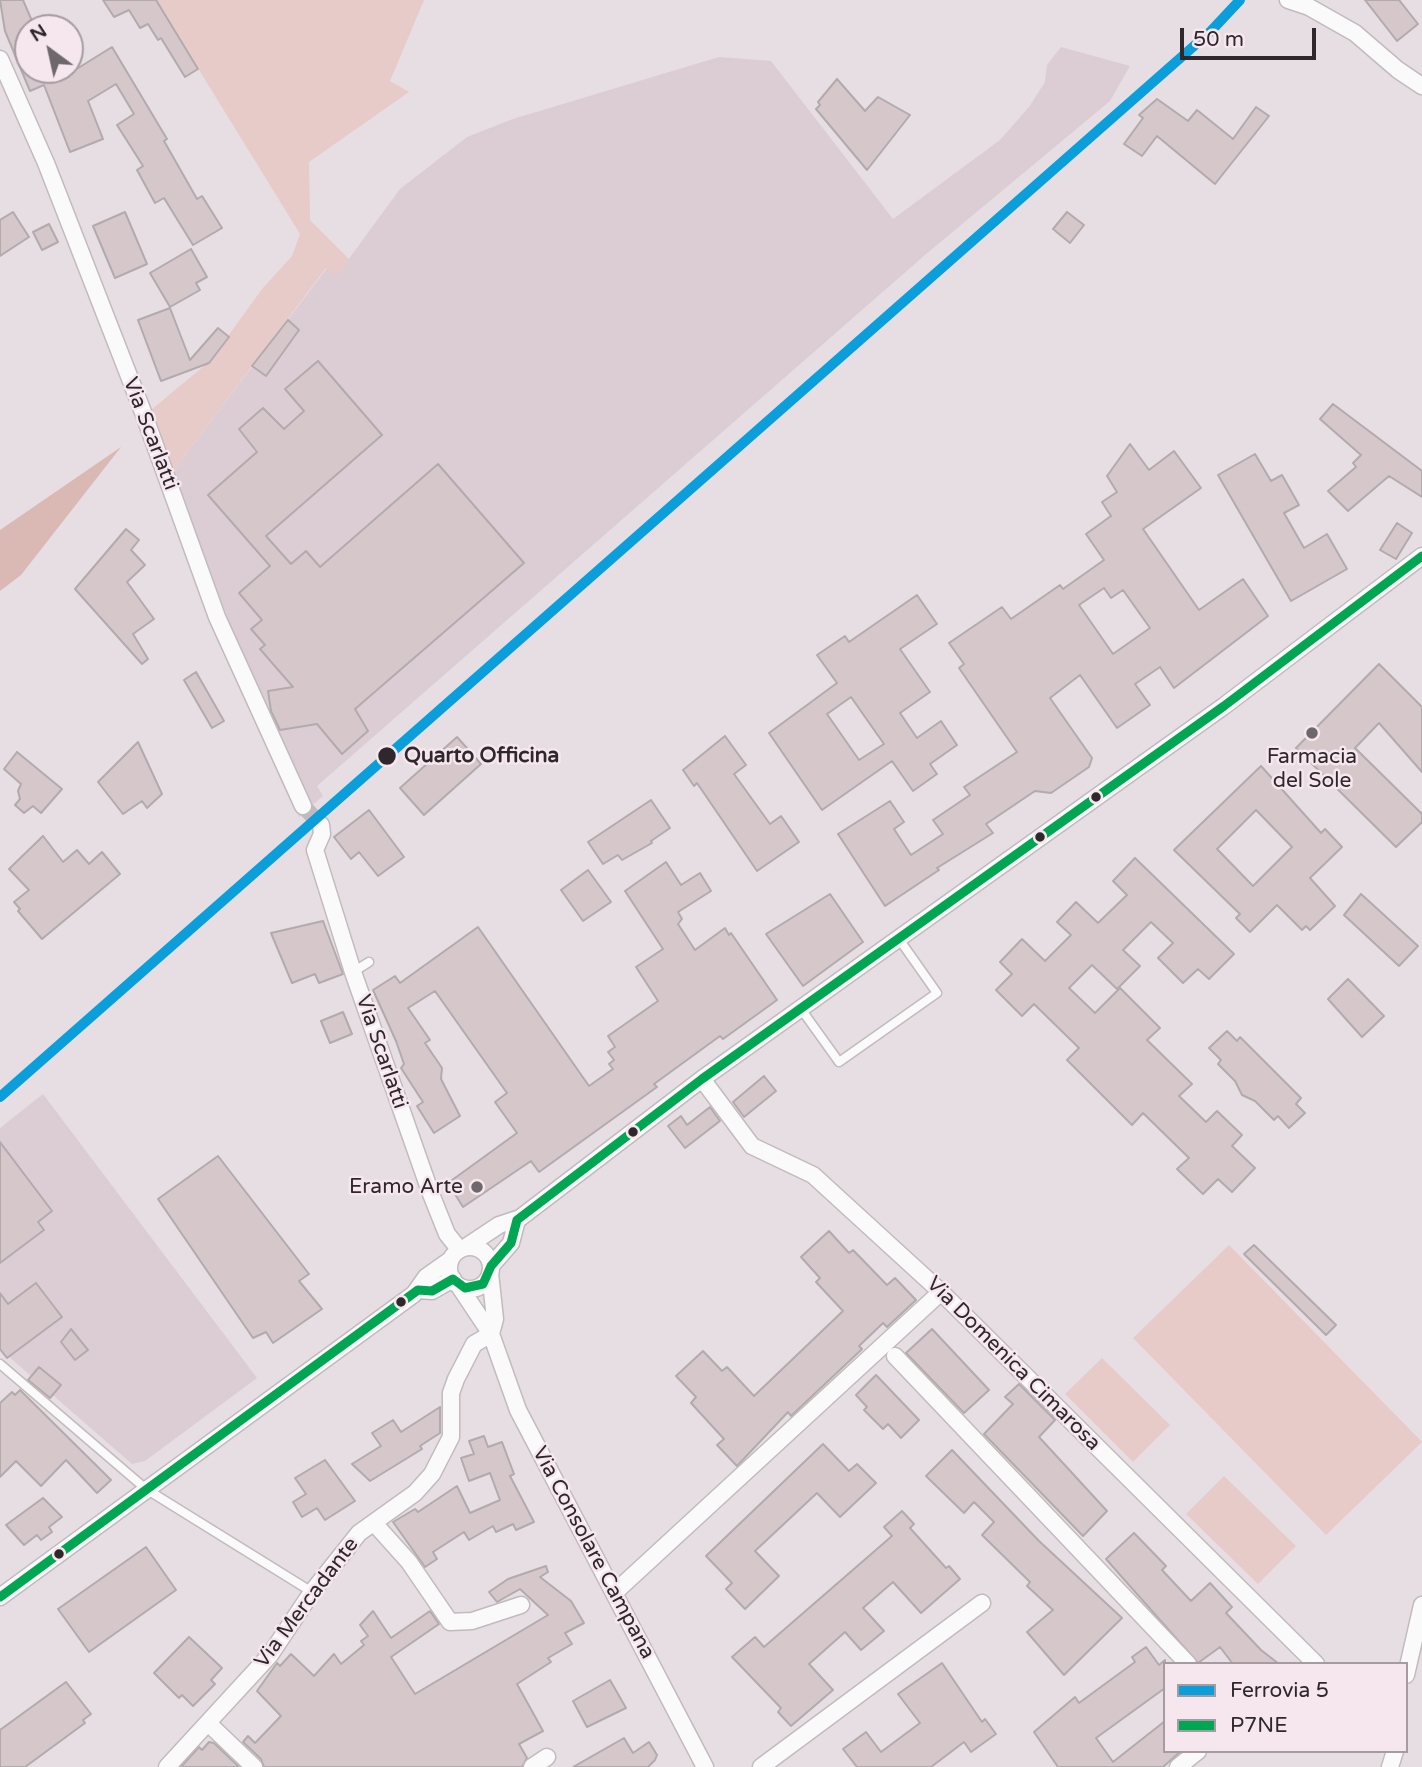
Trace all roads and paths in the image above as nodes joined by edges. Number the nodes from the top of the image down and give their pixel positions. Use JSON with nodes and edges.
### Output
{"nodes":[{"id":1,"x":1288,"y":0,"type":"edge"},
{"id":2,"x":0,"y":59,"type":"edge"},
{"id":3,"x":1422,"y":86,"type":"edge"},
{"id":4,"x":1422,"y":556,"type":"edge"},
{"id":5,"x":303,"y":806,"type":"tunnel mouth"},
{"id":6,"x":321,"y":825,"type":"dead end"},
{"id":7,"x":898,"y":939,"type":"junction"},
{"id":8,"x":369,"y":962,"type":"dead end"},
{"id":9,"x":353,"y":972,"type":"junction"},
{"id":10,"x":801,"y":1009,"type":"junction"},
{"id":11,"x":702,"y":1079,"type":"junction"},
{"id":12,"x":517,"y":1220,"type":"junction"},
{"id":13,"x":458,"y":1252,"type":"junction"},
{"id":14,"x":491,"y":1270,"type":"junction"},
{"id":15,"x":456,"y":1283,"type":"junction"},
{"id":16,"x":418,"y":1290,"type":"junction"},
{"id":17,"x":941,"y":1292,"type":"junction"},
{"id":18,"x":491,"y":1334,"type":"junction"},
{"id":19,"x":895,"y":1356,"type":"dead end"},
{"id":20,"x":0,"y":1364,"type":"edge"},
{"id":21,"x":146,"y":1489,"type":"junction"},
{"id":22,"x":374,"y":1523,"type":"junction"},
{"id":23,"x":312,"y":1592,"type":"junction"},
{"id":24,"x":614,"y":1593,"type":"junction"},
{"id":25,"x":0,"y":1597,"type":"edge"},
{"id":26,"x":982,"y":1603,"type":"dead end"},
{"id":27,"x":521,"y":1605,"type":"dead end"},
{"id":28,"x":1422,"y":1605,"type":"edge"},
{"id":29,"x":1186,"y":1662,"type":"edge"},
{"id":30,"x":1314,"y":1662,"type":"edge"},
{"id":31,"x":1408,"y":1662,"type":"edge"},
{"id":32,"x":208,"y":1723,"type":"junction"},
{"id":33,"x":1196,"y":1753,"type":"edge"},
{"id":34,"x":547,"y":1757,"type":"dead end"},
{"id":35,"x":167,"y":1767,"type":"edge"},
{"id":36,"x":254,"y":1767,"type":"edge"},
{"id":37,"x":532,"y":1767,"type":"edge"},
{"id":38,"x":705,"y":1767,"type":"edge"},
{"id":39,"x":761,"y":1767,"type":"edge"},
{"id":40,"x":1178,"y":1767,"type":"edge"}],
"edges":[{"from":1,"to":3,"type":"street"},
{"from":2,"to":5,"type":"street","name":"Via Scarlatti"},
{"from":4,"to":7,"type":"street"},
{"from":6,"to":9,"type":"street","name":"Via Scarlatti"},
{"from":7,"to":10,"type":"street"},
{"from":7,"to":10,"type":"lane"},
{"from":8,"to":9,"type":"lane"},
{"from":9,"to":13,"type":"street","name":"Via Scarlatti"},
{"from":10,"to":11,"type":"street"},
{"from":11,"to":12,"type":"street"},
{"from":11,"to":17,"type":"street","name":"Via Domenica Cimarosa"},
{"from":12,"to":13,"type":"street"},
{"from":12,"to":14,"type":"street"},
{"from":13,"to":14,"type":"street"},
{"from":13,"to":15,"type":"street"},
{"from":13,"to":16,"type":"street"},
{"from":14,"to":15,"type":"street"},
{"from":14,"to":18,"type":"street","name":"Via Consolare Campana"},
{"from":15,"to":16,"type":"street"},
{"from":15,"to":18,"type":"street","name":"Via Consolare Campana"},
{"from":16,"to":21,"type":"street"},
{"from":17,"to":24,"type":"street"},
{"from":17,"to":30,"type":"street","name":"Via Domenica Cimarosa"},
{"from":18,"to":22,"type":"street","name":"Via Mercadante"},
{"from":18,"to":24,"type":"street","name":"Via Consolare Campana"},
{"from":19,"to":29,"type":"street"},
{"from":20,"to":21,"type":"lane"},
{"from":21,"to":23,"type":"lane"},
{"from":21,"to":25,"type":"street"},
{"from":22,"to":23,"type":"street","name":"Via Mercadante"},
{"from":22,"to":27,"type":"street"},
{"from":23,"to":32,"type":"street","name":"Via Mercadante"},
{"from":24,"to":38,"type":"street","name":"Via Consolare Campana"},
{"from":26,"to":39,"type":"street"},
{"from":28,"to":31,"type":"street"},
{"from":32,"to":35,"type":"street","name":"Via Mercadante"},
{"from":32,"to":36,"type":"street"},
{"from":33,"to":40,"type":"street"},
{"from":34,"to":37,"type":"street"}]}
